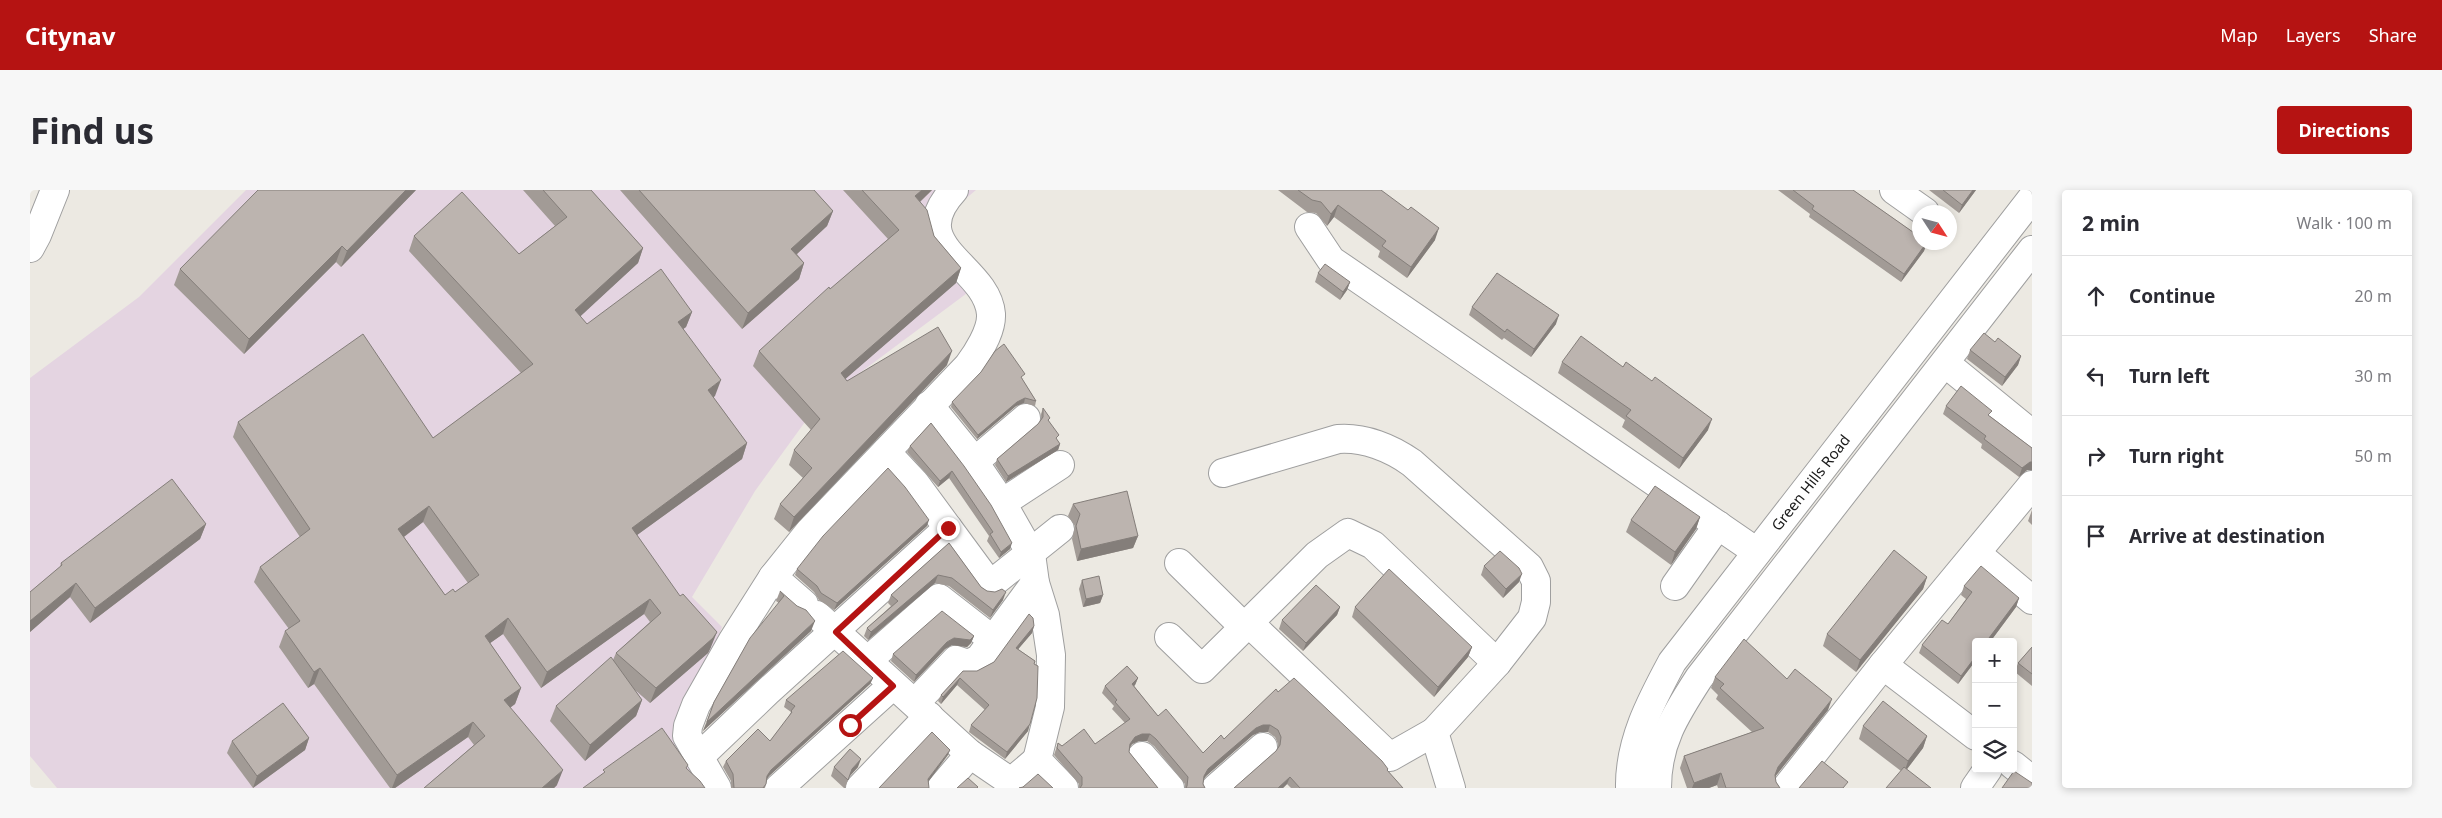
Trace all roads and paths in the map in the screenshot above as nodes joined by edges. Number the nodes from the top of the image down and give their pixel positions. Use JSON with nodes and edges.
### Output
{"nodes":[{"id":1,"x":55,"y":190,"type":"edge"},
{"id":2,"x":954,"y":190,"type":"edge"},
{"id":3,"x":1894,"y":190,"type":"edge"},
{"id":4,"x":2032,"y":198,"type":"edge"},
{"id":5,"x":1915,"y":205,"type":"edge"},
{"id":6,"x":1309,"y":228,"type":"dead end"},
{"id":7,"x":30,"y":248,"type":"edge"},
{"id":8,"x":2032,"y":250,"type":"edge"},
{"id":9,"x":1946,"y":363,"type":"junction"},
{"id":10,"x":929,"y":405,"type":"junction"},
{"id":11,"x":1026,"y":418,"type":"dead end"},
{"id":12,"x":2032,"y":434,"type":"edge"},
{"id":13,"x":886,"y":452,"type":"junction"},
{"id":14,"x":974,"y":462,"type":"junction"},
{"id":15,"x":1060,"y":465,"type":"dead end"},
{"id":16,"x":1223,"y":473,"type":"dead end"},
{"id":17,"x":2032,"y":485,"type":"edge"},
{"id":18,"x":1002,"y":503,"type":"junction"},
{"id":19,"x":1718,"y":525,"type":"junction"},
{"id":20,"x":948,"y":528,"type":"junction"},
{"id":21,"x":1060,"y":529,"type":"dead end"},
{"id":22,"x":1757,"y":552,"type":"junction"},
{"id":23,"x":1976,"y":553,"type":"junction"},
{"id":24,"x":1030,"y":554,"type":"junction"},
{"id":25,"x":1179,"y":563,"type":"dead end"},
{"id":26,"x":773,"y":577,"type":"junction"},
{"id":27,"x":1035,"y":583,"type":"junction"},
{"id":28,"x":1675,"y":586,"type":"dead end"},
{"id":29,"x":2032,"y":600,"type":"edge"},
{"id":30,"x":819,"y":617,"type":"junction"},
{"id":31,"x":1248,"y":626,"type":"junction"},
{"id":32,"x":1169,"y":637,"type":"dead end"},
{"id":33,"x":993,"y":640,"type":"junction"},
{"id":34,"x":866,"y":662,"type":"junction"},
{"id":35,"x":1497,"y":663,"type":"junction"},
{"id":36,"x":1883,"y":665,"type":"junction"},
{"id":37,"x":893,"y":686,"type":"junction"},
{"id":38,"x":922,"y":710,"type":"junction"},
{"id":39,"x":1434,"y":732,"type":"junction"},
{"id":40,"x":1972,"y":733,"type":"edge"},
{"id":41,"x":1263,"y":747,"type":"dead end"},
{"id":42,"x":970,"y":754,"type":"junction"},
{"id":43,"x":699,"y":756,"type":"junction"},
{"id":44,"x":1142,"y":756,"type":"dead end"},
{"id":45,"x":1037,"y":760,"type":"junction"},
{"id":46,"x":2017,"y":768,"type":"edge"},
{"id":47,"x":1985,"y":773,"type":"edge"},
{"id":48,"x":2032,"y":780,"type":"edge"},
{"id":49,"x":717,"y":788,"type":"edge"},
{"id":50,"x":779,"y":788,"type":"edge"},
{"id":51,"x":860,"y":788,"type":"edge"},
{"id":52,"x":941,"y":788,"type":"edge"},
{"id":53,"x":1064,"y":788,"type":"edge"},
{"id":54,"x":1170,"y":788,"type":"edge"},
{"id":55,"x":1216,"y":788,"type":"edge"},
{"id":56,"x":1451,"y":788,"type":"edge"},
{"id":57,"x":1630,"y":788,"type":"edge"},
{"id":58,"x":1657,"y":788,"type":"edge"},
{"id":59,"x":1786,"y":788,"type":"edge"},
{"id":60,"x":1975,"y":788,"type":"edge"}],
"edges":[{"from":1,"to":7,"type":"street"},
{"from":2,"to":10,"type":"street"},
{"from":3,"to":5,"type":"street"},
{"from":4,"to":22,"type":"street","name":"Green Hills Road"},
{"from":6,"to":19,"type":"street"},
{"from":8,"to":9,"type":"street","name":"Green Hills Road"},
{"from":9,"to":12,"type":"street"},
{"from":9,"to":58,"type":"street","name":"Green Hills Road"},
{"from":10,"to":13,"type":"street"},
{"from":10,"to":14,"type":"street"},
{"from":11,"to":14,"type":"street"},
{"from":13,"to":20,"type":"street"},
{"from":13,"to":26,"type":"street"},
{"from":14,"to":18,"type":"street"},
{"from":15,"to":18,"type":"street"},
{"from":16,"to":35,"type":"street"},
{"from":17,"to":23,"type":"street"},
{"from":18,"to":24,"type":"street"},
{"from":19,"to":22,"type":"street"},
{"from":19,"to":28,"type":"street"},
{"from":20,"to":24,"type":"street"},
{"from":20,"to":30,"type":"street"},
{"from":21,"to":24,"type":"street"},
{"from":22,"to":57,"type":"street","name":"Green Hills Road"},
{"from":23,"to":29,"type":"street"},
{"from":23,"to":36,"type":"street"},
{"from":24,"to":27,"type":"street"},
{"from":25,"to":31,"type":"street"},
{"from":26,"to":30,"type":"street"},
{"from":26,"to":43,"type":"street"},
{"from":27,"to":33,"type":"street"},
{"from":27,"to":45,"type":"street"},
{"from":30,"to":34,"type":"street"},
{"from":30,"to":43,"type":"street"},
{"from":31,"to":32,"type":"street"},
{"from":31,"to":35,"type":"street"},
{"from":31,"to":39,"type":"street"},
{"from":33,"to":34,"type":"street"},
{"from":33,"to":38,"type":"street"},
{"from":34,"to":37,"type":"street"},
{"from":35,"to":39,"type":"street"},
{"from":36,"to":40,"type":"street"},
{"from":36,"to":59,"type":"street"},
{"from":37,"to":38,"type":"street"},
{"from":37,"to":50,"type":"street"},
{"from":38,"to":42,"type":"street"},
{"from":38,"to":51,"type":"street"},
{"from":39,"to":56,"type":"street"},
{"from":41,"to":55,"type":"street"},
{"from":42,"to":45,"type":"street"},
{"from":42,"to":52,"type":"street"},
{"from":43,"to":49,"type":"street"},
{"from":44,"to":54,"type":"street"},
{"from":45,"to":53,"type":"street"},
{"from":46,"to":48,"type":"street"},
{"from":47,"to":60,"type":"street"}]}
